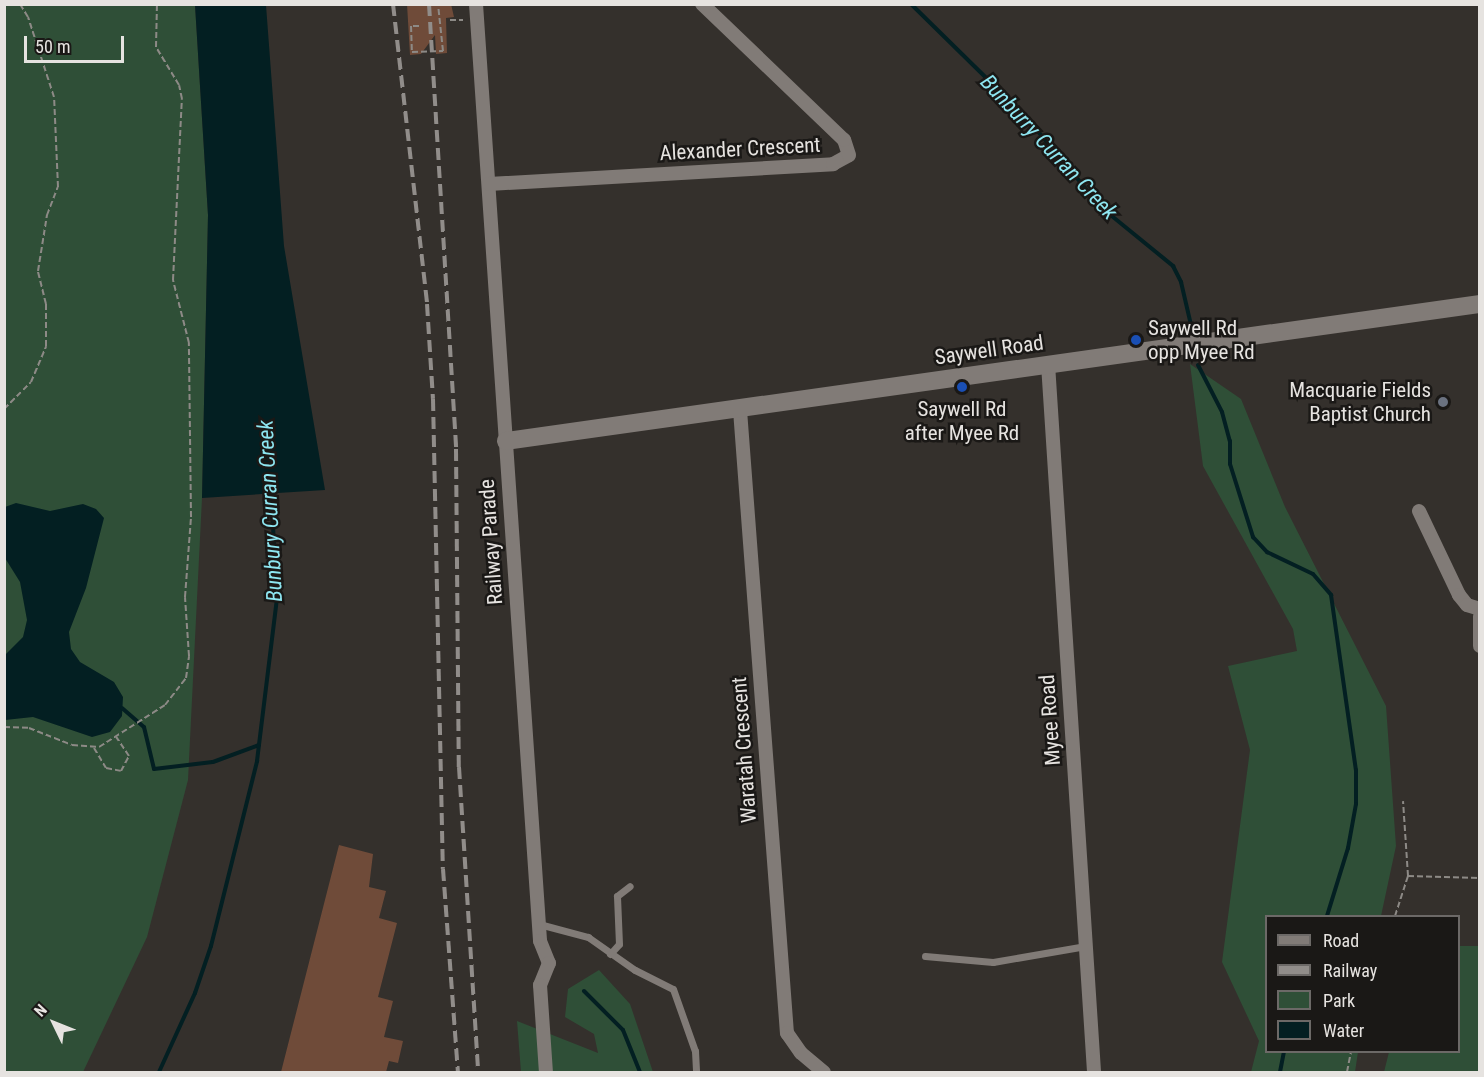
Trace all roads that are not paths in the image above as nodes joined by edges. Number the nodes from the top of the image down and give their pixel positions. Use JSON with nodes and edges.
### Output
{"nodes":[{"id":1,"x":476,"y":4,"type":"edge"},
{"id":2,"x":702,"y":4,"type":"edge"},
{"id":3,"x":489,"y":184,"type":"junction"},
{"id":4,"x":1479,"y":304,"type":"edge"},
{"id":5,"x":1048,"y":364,"type":"junction"},
{"id":6,"x":740,"y":410,"type":"junction"},
{"id":7,"x":506,"y":441,"type":"junction"},
{"id":8,"x":1419,"y":511,"type":"dead end"},
{"id":9,"x":1479,"y":609,"type":"edge"},
{"id":10,"x":1479,"y":616,"type":"edge"},
{"id":11,"x":1479,"y":646,"type":"edge"},
{"id":12,"x":630,"y":886,"type":"dead end"},
{"id":13,"x":539,"y":924,"type":"junction"},
{"id":14,"x":1086,"y":946,"type":"junction"},
{"id":15,"x":610,"y":954,"type":"junction"},
{"id":16,"x":925,"y":956,"type":"dead end"},
{"id":17,"x":546,"y":1072,"type":"edge"},
{"id":18,"x":696,"y":1072,"type":"edge"},
{"id":19,"x":824,"y":1072,"type":"edge"},
{"id":20,"x":1094,"y":1072,"type":"edge"}],
"edges":[{"from":1,"to":3,"type":"street","name":"Railway Parade"},
{"from":2,"to":3,"type":"street","name":"Alexander Crescent"},
{"from":3,"to":7,"type":"street","name":"Railway Parade"},
{"from":4,"to":5,"type":"street","name":"Saywell Road"},
{"from":5,"to":6,"type":"street","name":"Saywell Road"},
{"from":5,"to":14,"type":"street","name":"Myee Road"},
{"from":6,"to":7,"type":"street","name":"Saywell Road"},
{"from":6,"to":19,"type":"street","name":"Waratah Crescent"},
{"from":7,"to":13,"type":"street","name":"Railway Parade"},
{"from":8,"to":9,"type":"street"},
{"from":10,"to":11,"type":"street"},
{"from":12,"to":15,"type":"lane"},
{"from":13,"to":15,"type":"lane"},
{"from":13,"to":17,"type":"street","name":"Railway Parade"},
{"from":14,"to":16,"type":"lane"},
{"from":14,"to":20,"type":"street","name":"Myee Road"},
{"from":15,"to":18,"type":"lane"}]}
